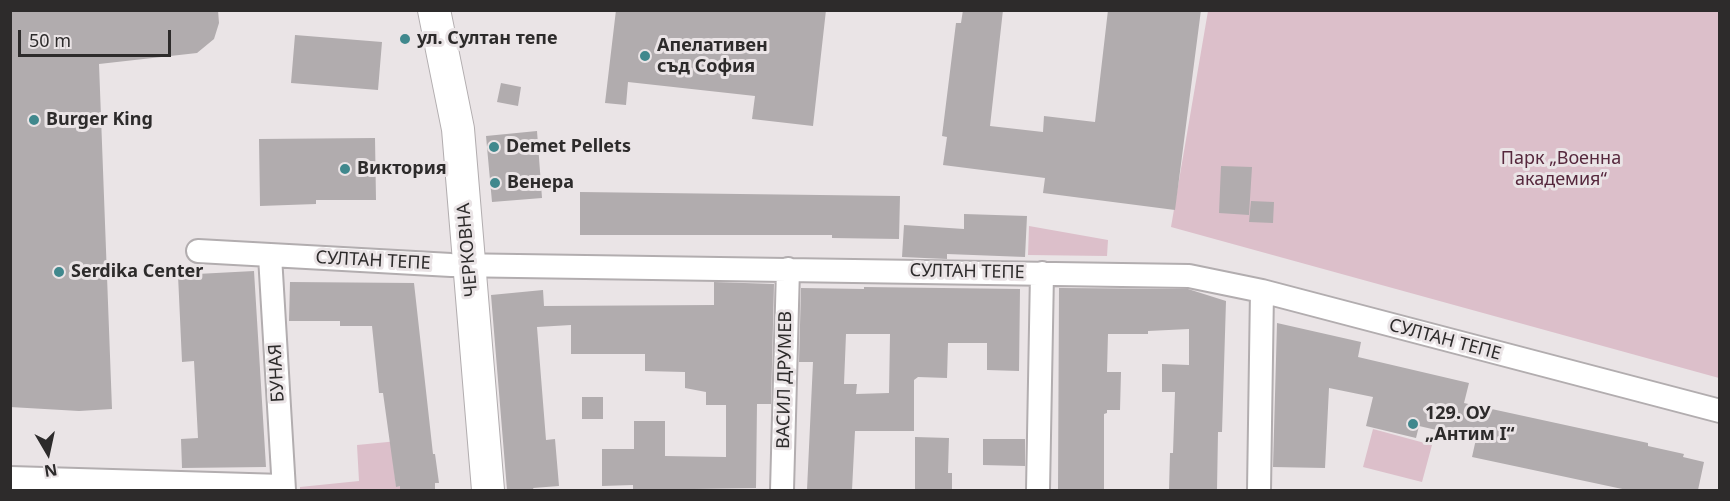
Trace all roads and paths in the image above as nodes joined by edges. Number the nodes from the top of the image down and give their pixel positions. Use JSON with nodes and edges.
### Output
{"nodes":[{"id":1,"x":434,"y":10,"type":"edge"},
{"id":2,"x":198,"y":251,"type":"dead end"},
{"id":3,"x":270,"y":256,"type":"junction"},
{"id":4,"x":469,"y":265,"type":"junction"},
{"id":5,"x":788,"y":269,"type":"junction"},
{"id":6,"x":1042,"y":273,"type":"junction"},
{"id":7,"x":1262,"y":291,"type":"junction"},
{"id":8,"x":1719,"y":411,"type":"edge"},
{"id":9,"x":10,"y":478,"type":"edge"},
{"id":10,"x":283,"y":488,"type":"edge"},
{"id":11,"x":488,"y":490,"type":"edge"},
{"id":12,"x":782,"y":490,"type":"edge"},
{"id":13,"x":1038,"y":490,"type":"edge"},
{"id":14,"x":1259,"y":490,"type":"edge"}],
"edges":[{"from":1,"to":4,"type":"street","name":"ЧЕРКОВНА"},
{"from":2,"to":3,"type":"street","name":"СУЛТАН ТЕПЕ"},
{"from":3,"to":4,"type":"street","name":"СУЛТАН ТЕПЕ"},
{"from":3,"to":10,"type":"street","name":"БУНАЯ"},
{"from":4,"to":5,"type":"street","name":"СУЛТАН ТЕПЕ"},
{"from":4,"to":11,"type":"street","name":"ЧЕРКОВНА"},
{"from":5,"to":6,"type":"street","name":"СУЛТАН ТЕПЕ"},
{"from":5,"to":12,"type":"street","name":"ВАСИЛ ДРУМЕВ"},
{"from":6,"to":7,"type":"street","name":"СУЛТАН ТЕПЕ"},
{"from":6,"to":13,"type":"street"},
{"from":7,"to":8,"type":"street","name":"СУЛТАН ТЕПЕ"},
{"from":7,"to":14,"type":"street"},
{"from":9,"to":10,"type":"street"}]}
